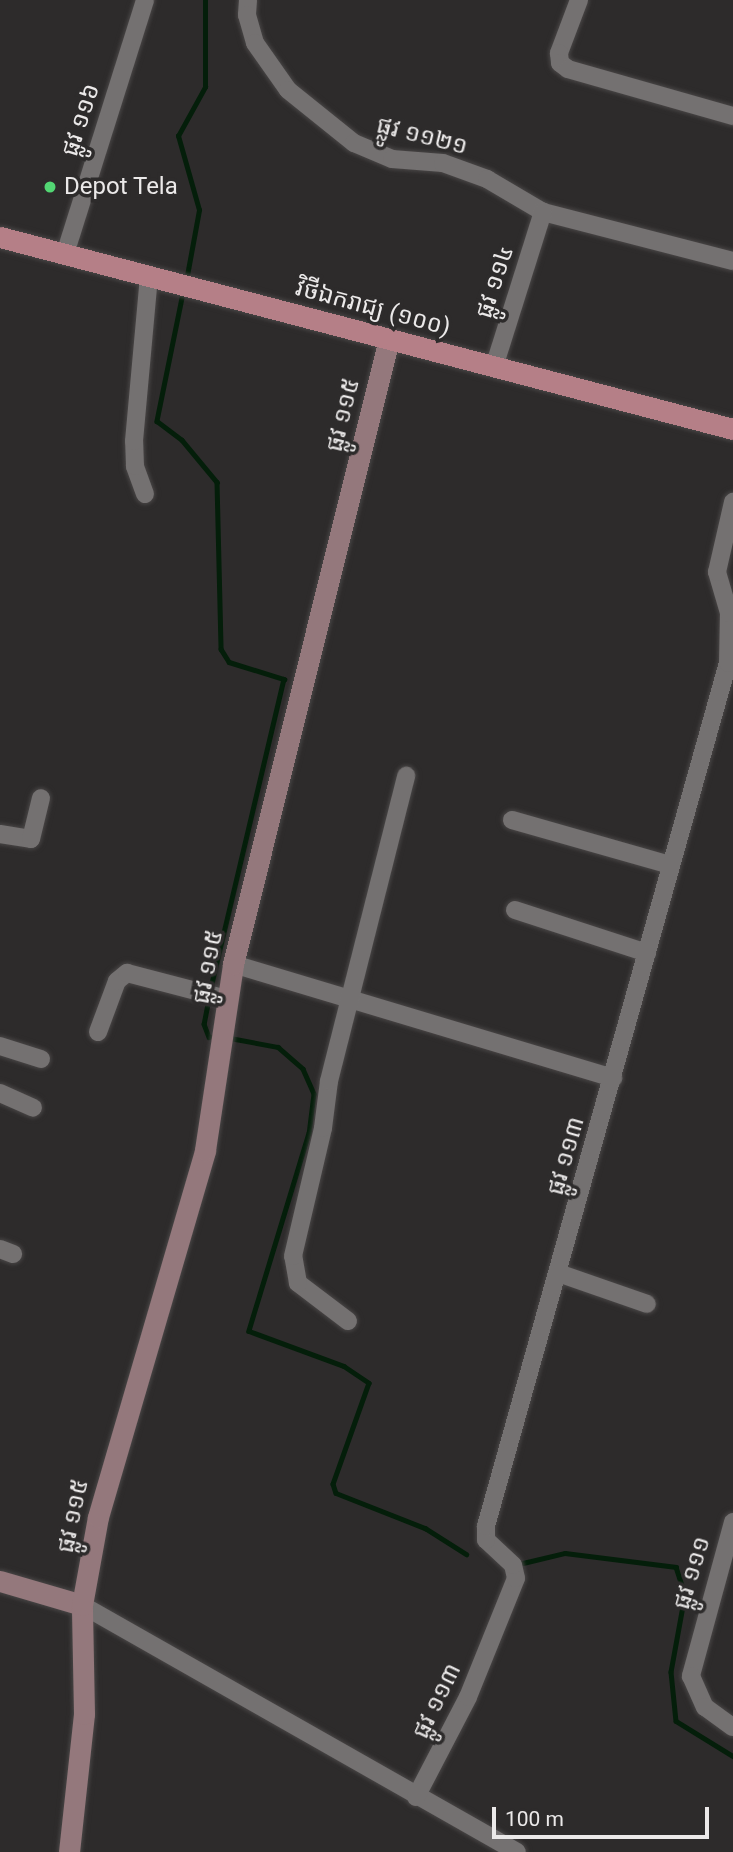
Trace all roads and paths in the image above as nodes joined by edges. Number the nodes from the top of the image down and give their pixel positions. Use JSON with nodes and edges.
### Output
{"nodes":[{"id":1,"x":145,"y":0,"type":"edge"},
{"id":2,"x":248,"y":0,"type":"edge"},
{"id":3,"x":579,"y":0,"type":"edge"},
{"id":4,"x":733,"y":116,"type":"edge"},
{"id":5,"x":543,"y":212,"type":"junction"},
{"id":6,"x":0,"y":237,"type":"edge"},
{"id":7,"x":65,"y":254,"type":"junction"},
{"id":8,"x":733,"y":261,"type":"edge"},
{"id":9,"x":159,"y":278,"type":"junction"},
{"id":10,"x":389,"y":339,"type":"junction"},
{"id":11,"x":494,"y":366,"type":"junction"},
{"id":12,"x":733,"y":429,"type":"edge"},
{"id":13,"x":145,"y":494,"type":"dead end"},
{"id":14,"x":733,"y":502,"type":"edge"},
{"id":15,"x":406,"y":776,"type":"dead end"},
{"id":16,"x":41,"y":798,"type":"dead end"},
{"id":17,"x":512,"y":820,"type":"dead end"},
{"id":18,"x":0,"y":834,"type":"edge"},
{"id":19,"x":670,"y":865,"type":"junction"},
{"id":20,"x":515,"y":910,"type":"dead end"},
{"id":21,"x":647,"y":953,"type":"junction"},
{"id":22,"x":233,"y":964,"type":"junction"},
{"id":23,"x":349,"y":996,"type":"junction"},
{"id":24,"x":226,"y":1009,"type":"junction"},
{"id":25,"x":98,"y":1032,"type":"dead end"},
{"id":26,"x":0,"y":1046,"type":"edge"},
{"id":27,"x":41,"y":1059,"type":"dead end"},
{"id":28,"x":613,"y":1078,"type":"junction"},
{"id":29,"x":0,"y":1093,"type":"edge"},
{"id":30,"x":33,"y":1108,"type":"dead end"},
{"id":31,"x":558,"y":1273,"type":"junction"},
{"id":32,"x":647,"y":1304,"type":"dead end"},
{"id":33,"x":348,"y":1321,"type":"dead end"},
{"id":34,"x":733,"y":1522,"type":"edge"},
{"id":35,"x":0,"y":1581,"type":"edge"},
{"id":36,"x":82,"y":1605,"type":"junction"},
{"id":37,"x":733,"y":1727,"type":"edge"},
{"id":38,"x":416,"y":1797,"type":"junction"},
{"id":39,"x":69,"y":1852,"type":"edge"},
{"id":40,"x":517,"y":1852,"type":"edge"}],
"edges":[{"from":1,"to":7,"type":"street","name":"ផ្លូវ ១១៦"},
{"from":2,"to":5,"type":"street","name":"ផ្លូវ ១១២១"},
{"from":3,"to":4,"type":"street"},
{"from":5,"to":8,"type":"street","name":"ផ្លូវ ១១២១"},
{"from":5,"to":11,"type":"street","name":"ផ្លូវ ១១៤"},
{"from":6,"to":7,"type":"main road","name":"វិថីឯករាជ្យ (១០០)"},
{"from":7,"to":9,"type":"main road","name":"វិថីឯករាជ្យ (១០០)"},
{"from":9,"to":10,"type":"main road","name":"វិថីឯករាជ្យ (១០០)"},
{"from":9,"to":13,"type":"street"},
{"from":10,"to":11,"type":"main road","name":"វិថីឯករាជ្យ (១០០)"},
{"from":10,"to":22,"type":"street","name":"ផ្លូវ ១១៥"},
{"from":11,"to":12,"type":"main road","name":"វិថីឯករាជ្យ (១០០)"},
{"from":14,"to":19,"type":"street","name":"ផ្លូវ ១១៣"},
{"from":15,"to":23,"type":"street"},
{"from":16,"to":18,"type":"street"},
{"from":17,"to":19,"type":"street"},
{"from":19,"to":21,"type":"street","name":"ផ្លូវ ១១៣"},
{"from":20,"to":21,"type":"street"},
{"from":21,"to":28,"type":"street","name":"ផ្លូវ ១១៣"},
{"from":22,"to":23,"type":"street"},
{"from":22,"to":24,"type":"street","name":"ផ្លូវ ១១៥"},
{"from":23,"to":28,"type":"street"},
{"from":23,"to":33,"type":"street"},
{"from":24,"to":25,"type":"street"},
{"from":24,"to":36,"type":"street","name":"ផ្លូវ ១១៥"},
{"from":26,"to":27,"type":"street"},
{"from":28,"to":31,"type":"street","name":"ផ្លូវ ១១៣"},
{"from":29,"to":30,"type":"street"},
{"from":31,"to":32,"type":"street"},
{"from":31,"to":38,"type":"street","name":"ផ្លូវ ១១៣"},
{"from":34,"to":37,"type":"street","name":"ផ្លូវ ១១១"},
{"from":35,"to":36,"type":"street"},
{"from":36,"to":38,"type":"street"},
{"from":36,"to":39,"type":"street","name":"ផ្លូវ ១១៥"},
{"from":38,"to":40,"type":"street"}]}
